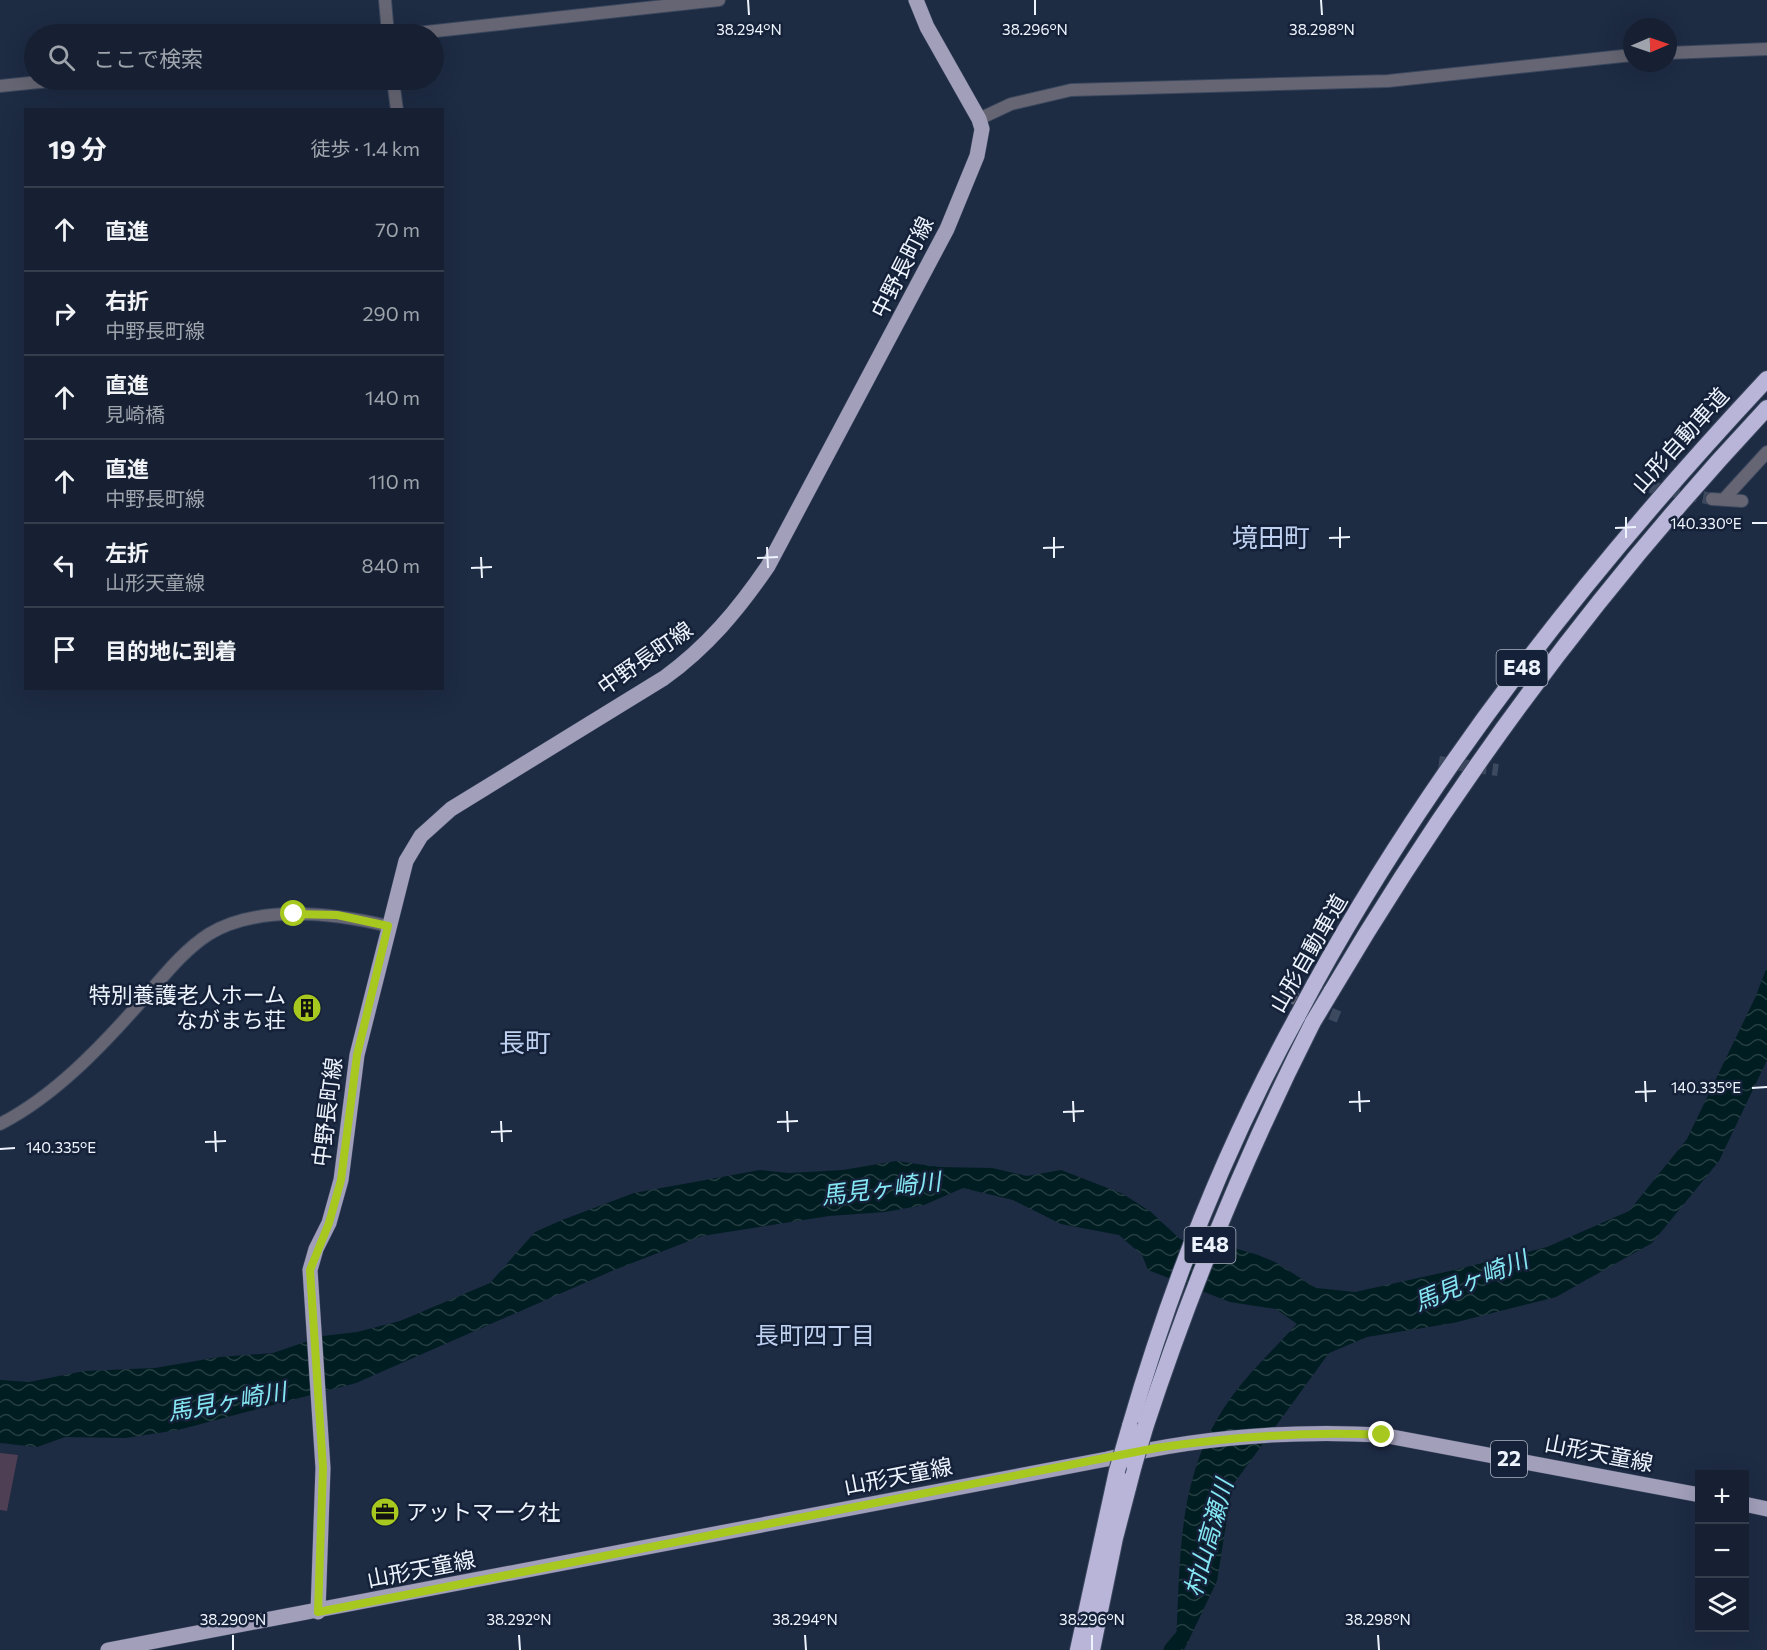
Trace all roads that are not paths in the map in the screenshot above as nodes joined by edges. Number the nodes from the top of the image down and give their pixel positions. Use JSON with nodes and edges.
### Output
{"nodes":[{"id":1,"x":385,"y":0,"type":"edge"},
{"id":2,"x":719,"y":0,"type":"edge"},
{"id":3,"x":916,"y":0,"type":"edge"},
{"id":4,"x":387,"y":24,"type":"edge"},
{"id":5,"x":444,"y":30,"type":"edge"},
{"id":6,"x":1767,"y":49,"type":"edge"},
{"id":7,"x":1677,"y":53,"type":"edge"},
{"id":8,"x":1623,"y":57,"type":"edge"},
{"id":9,"x":24,"y":84,"type":"edge"},
{"id":10,"x":0,"y":86,"type":"edge"},
{"id":11,"x":394,"y":90,"type":"edge"},
{"id":12,"x":397,"y":108,"type":"edge"},
{"id":13,"x":980,"y":119,"type":"junction"},
{"id":14,"x":1767,"y":379,"type":"edge"},
{"id":15,"x":1767,"y":408,"type":"edge"},
{"id":16,"x":1767,"y":452,"type":"edge"},
{"id":17,"x":1742,"y":501,"type":"dead end"},
{"id":18,"x":388,"y":926,"type":"junction"},
{"id":19,"x":1306,"y":1019,"type":"junction"},
{"id":20,"x":1257,"y":1116,"type":"junction"},
{"id":21,"x":0,"y":1124,"type":"edge"},
{"id":22,"x":1138,"y":1426,"type":"junction"},
{"id":23,"x":1695,"y":1494,"type":"edge"},
{"id":24,"x":1749,"y":1505,"type":"edge"},
{"id":25,"x":1767,"y":1509,"type":"edge"},
{"id":26,"x":318,"y":1612,"type":"junction"},
{"id":27,"x":108,"y":1650,"type":"edge"},
{"id":28,"x":1078,"y":1650,"type":"edge"},
{"id":29,"x":1092,"y":1650,"type":"edge"}],
"edges":[{"from":1,"to":4,"type":"street"},
{"from":2,"to":5,"type":"street"},
{"from":3,"to":13,"type":"main road"},
{"from":6,"to":7,"type":"street"},
{"from":8,"to":13,"type":"street"},
{"from":9,"to":10,"type":"street"},
{"from":11,"to":12,"type":"street"},
{"from":13,"to":18,"type":"main road","name":"中野長町線"},
{"from":14,"to":19,"type":"highway","name":"山形自動車道","number":"E48","bridge":true},
{"from":15,"to":19,"type":"highway","name":"山形自動車道","number":"E48","bridge":true},
{"from":16,"to":17,"type":"street"},
{"from":18,"to":21,"type":"street"},
{"from":18,"to":26,"type":"main road","name":"中野長町線"},
{"from":19,"to":20,"type":"highway","name":"山形自動車道","number":"E48"},
{"from":20,"to":22,"type":"highway","name":"山形自動車道","number":"E48"},
{"from":20,"to":22,"type":"highway","name":"山形自動車道","number":"E48"},
{"from":22,"to":28,"type":"highway","name":"山形自動車道","number":"E48","bridge":true},
{"from":22,"to":29,"type":"highway","name":"山形自動車道","number":"E48","bridge":true},
{"from":23,"to":26,"type":"main road","name":"山形天童線","number":"22"},
{"from":24,"to":25,"type":"main road"},
{"from":26,"to":27,"type":"main road","name":"山形天童線","number":"22"}]}
